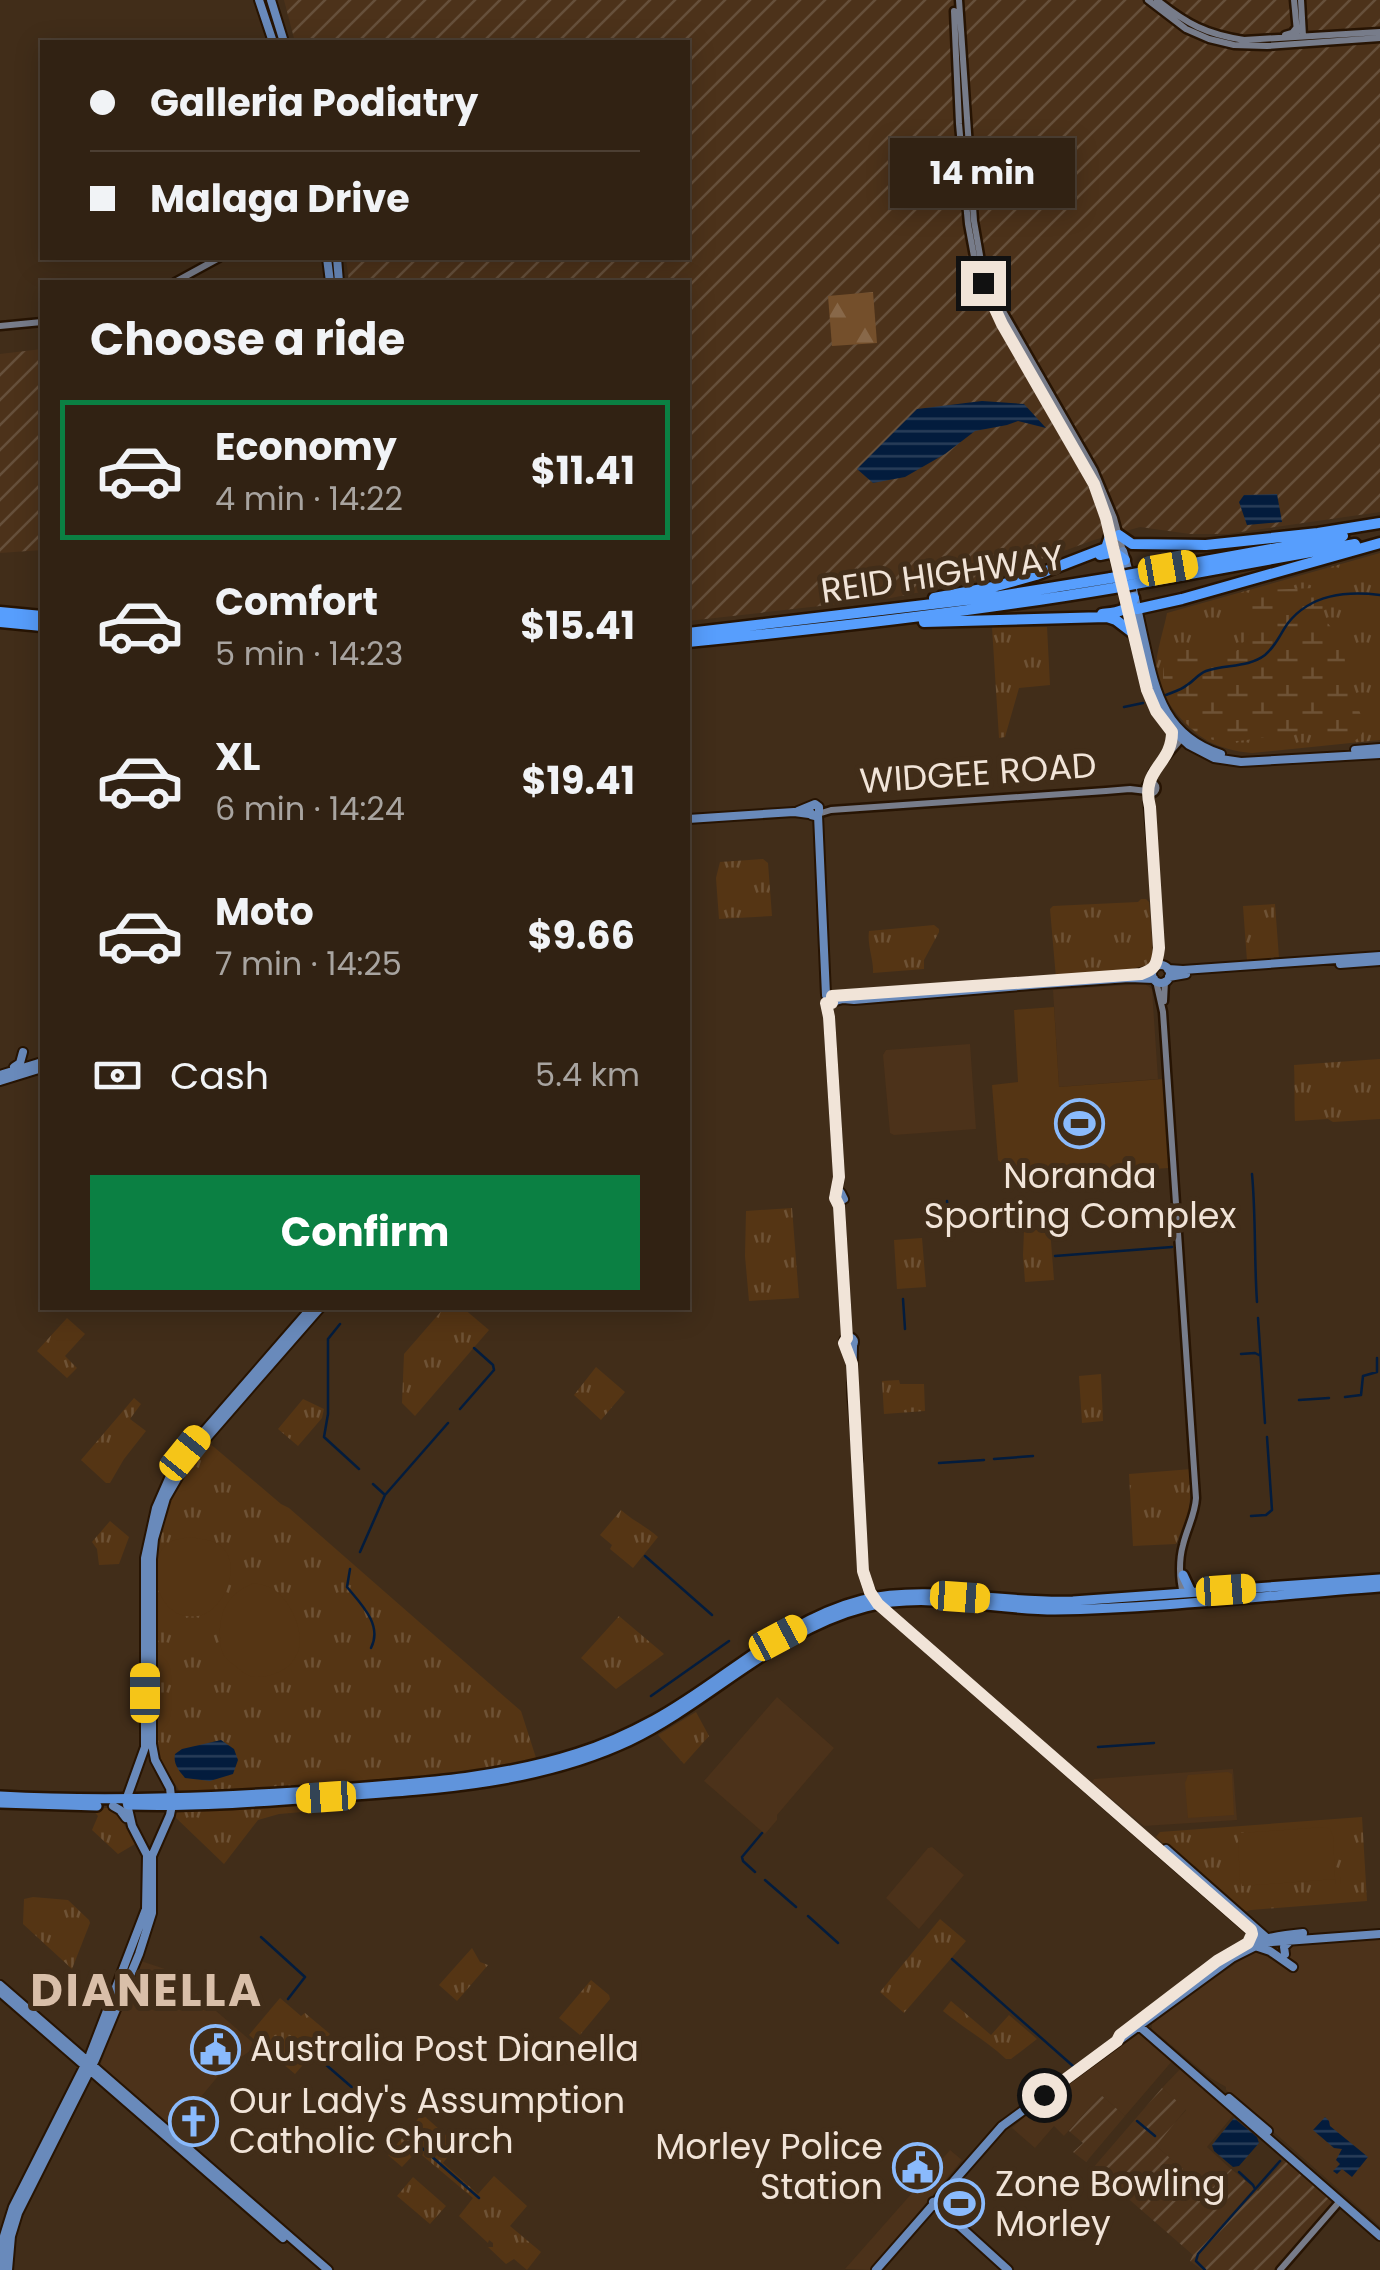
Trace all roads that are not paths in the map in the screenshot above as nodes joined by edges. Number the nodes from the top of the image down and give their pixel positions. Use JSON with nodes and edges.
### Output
{"nodes":[{"id":1,"x":259,"y":0,"type":"edge"},
{"id":2,"x":271,"y":0,"type":"edge"},
{"id":3,"x":956,"y":0,"type":"edge"},
{"id":4,"x":1152,"y":0,"type":"edge"},
{"id":5,"x":1297,"y":0,"type":"edge"},
{"id":6,"x":1300,"y":35,"type":"junction"},
{"id":7,"x":1380,"y":35,"type":"edge"},
{"id":8,"x":1313,"y":36,"type":"junction"},
{"id":9,"x":272,"y":40,"type":"edge"},
{"id":10,"x":283,"y":40,"type":"edge"},
{"id":11,"x":215,"y":260,"type":"edge"},
{"id":12,"x":977,"y":267,"type":"junction"},
{"id":13,"x":179,"y":280,"type":"edge"},
{"id":14,"x":1005,"y":281,"type":"dead end"},
{"id":15,"x":996,"y":299,"type":"junction"},
{"id":16,"x":995,"y":309,"type":"junction"},
{"id":17,"x":40,"y":322,"type":"edge"},
{"id":18,"x":0,"y":326,"type":"edge"},
{"id":19,"x":1380,"y":526,"type":"edge"},
{"id":20,"x":1115,"y":536,"type":"junction"},
{"id":21,"x":1380,"y":541,"type":"edge"},
{"id":22,"x":1154,"y":545,"type":"junction"},
{"id":23,"x":1119,"y":555,"type":"junction"},
{"id":24,"x":1084,"y":558,"type":"junction"},
{"id":25,"x":1134,"y":579,"type":"junction"},
{"id":26,"x":1113,"y":583,"type":"junction"},
{"id":27,"x":1132,"y":608,"type":"junction"},
{"id":28,"x":40,"y":616,"type":"edge"},
{"id":29,"x":1082,"y":616,"type":"junction"},
{"id":30,"x":824,"y":618,"type":"junction"},
{"id":31,"x":2,"y":619,"type":"edge"},
{"id":32,"x":863,"y":624,"type":"junction"},
{"id":33,"x":40,"y":628,"type":"edge"},
{"id":34,"x":1133,"y":632,"type":"junction"},
{"id":35,"x":690,"y":633,"type":"edge"},
{"id":36,"x":690,"y":642,"type":"edge"},
{"id":37,"x":1177,"y":740,"type":"junction"},
{"id":38,"x":1380,"y":751,"type":"edge"},
{"id":39,"x":1150,"y":788,"type":"junction"},
{"id":40,"x":814,"y":812,"type":"junction"},
{"id":41,"x":690,"y":819,"type":"edge"},
{"id":42,"x":1380,"y":958,"type":"edge"},
{"id":43,"x":1161,"y":974,"type":"junction"},
{"id":44,"x":830,"y":999,"type":"junction"},
{"id":45,"x":40,"y":1065,"type":"edge"},
{"id":46,"x":2,"y":1076,"type":"edge"},
{"id":47,"x":308,"y":1310,"type":"edge"},
{"id":48,"x":318,"y":1310,"type":"edge"},
{"id":49,"x":864,"y":1562,"type":"junction"},
{"id":50,"x":1182,"y":1572,"type":"joint"},
{"id":51,"x":1380,"y":1579,"type":"edge"},
{"id":52,"x":1380,"y":1587,"type":"edge"},
{"id":53,"x":1187,"y":1597,"type":"junction"},
{"id":54,"x":878,"y":1598,"type":"junction"},
{"id":55,"x":908,"y":1601,"type":"junction"},
{"id":56,"x":1044,"y":1606,"type":"junction"},
{"id":57,"x":896,"y":1614,"type":"junction"},
{"id":58,"x":802,"y":1629,"type":"junction"},
{"id":59,"x":138,"y":1772,"type":"junction"},
{"id":60,"x":162,"y":1774,"type":"junction"},
{"id":61,"x":0,"y":1800,"type":"edge"},
{"id":62,"x":175,"y":1801,"type":"junction"},
{"id":63,"x":126,"y":1803,"type":"junction"},
{"id":64,"x":113,"y":1806,"type":"junction"},
{"id":65,"x":133,"y":1828,"type":"junction"},
{"id":66,"x":162,"y":1832,"type":"junction"},
{"id":67,"x":1251,"y":1930,"type":"junction"},
{"id":68,"x":1380,"y":1931,"type":"edge"},
{"id":69,"x":1266,"y":1940,"type":"junction"},
{"id":70,"x":1290,"y":1940,"type":"junction"},
{"id":71,"x":1251,"y":1945,"type":"junction"},
{"id":72,"x":1285,"y":1954,"type":"dead end"},
{"id":73,"x":1293,"y":1967,"type":"dead end"},
{"id":74,"x":0,"y":1988,"type":"edge"},
{"id":75,"x":1139,"y":2023,"type":"junction"},
{"id":76,"x":89,"y":2065,"type":"junction"},
{"id":77,"x":1298,"y":2161,"type":"junction"},
{"id":78,"x":1341,"y":2202,"type":"junction"},
{"id":79,"x":938,"y":2207,"type":"junction"},
{"id":80,"x":1380,"y":2234,"type":"edge"},
{"id":81,"x":5,"y":2270,"type":"edge"},
{"id":82,"x":320,"y":2270,"type":"edge"},
{"id":83,"x":328,"y":2270,"type":"edge"},
{"id":84,"x":878,"y":2270,"type":"edge"},
{"id":85,"x":1008,"y":2270,"type":"edge"},
{"id":86,"x":1282,"y":2270,"type":"edge"}],
"edges":[{"from":1,"to":9,"type":"main road"},
{"from":2,"to":10,"type":"main road"},
{"from":3,"to":12,"type":"main road"},
{"from":3,"to":15,"type":"main road"},
{"from":4,"to":6,"type":"main road"},
{"from":4,"to":6,"type":"main road"},
{"from":5,"to":6,"type":"main road"},
{"from":6,"to":7,"type":"main road"},
{"from":6,"to":8,"type":"main road"},
{"from":6,"to":8,"type":"main road"},
{"from":7,"to":8,"type":"main road"},
{"from":11,"to":13,"type":"main road"},
{"from":12,"to":16,"type":"main road"},
{"from":12,"to":16,"type":"main road"},
{"from":14,"to":15,"type":"main road"},
{"from":15,"to":20,"type":"main road"},
{"from":16,"to":20,"type":"main road"},
{"from":17,"to":18,"type":"main road"},
{"from":19,"to":22,"type":"highway"},
{"from":19,"to":25,"type":"highway","name":"REID HIGHWAY"},
{"from":20,"to":22,"type":"highway"},
{"from":20,"to":23,"type":"main road"},
{"from":20,"to":24,"type":"highway"},
{"from":21,"to":25,"type":"highway","name":"REID HIGHWAY"},
{"from":21,"to":27,"type":"highway"},
{"from":22,"to":23,"type":"highway"},
{"from":23,"to":24,"type":"highway"},
{"from":23,"to":27,"type":"main road"},
{"from":24,"to":30,"type":"highway"},
{"from":25,"to":26,"type":"highway","name":"REID HIGHWAY","bridge":true},
{"from":26,"to":30,"type":"highway","name":"REID HIGHWAY"},
{"from":26,"to":32,"type":"highway","name":"REID HIGHWAY"},
{"from":27,"to":29,"type":"highway"},
{"from":27,"to":34,"type":"main road"},
{"from":27,"to":37,"type":"main road"},
{"from":28,"to":31,"type":"highway"},
{"from":29,"to":32,"type":"highway"},
{"from":29,"to":34,"type":"highway"},
{"from":30,"to":35,"type":"highway","name":"REID HIGHWAY"},
{"from":31,"to":33,"type":"highway"},
{"from":32,"to":36,"type":"highway","name":"REID HIGHWAY"},
{"from":34,"to":37,"type":"main road"},
{"from":37,"to":38,"type":"main road"},
{"from":37,"to":38,"type":"main road"},
{"from":37,"to":39,"type":"main road"},
{"from":39,"to":40,"type":"main road","name":"WIDGEE ROAD"},
{"from":39,"to":43,"type":"main road"},
{"from":40,"to":41,"type":"main road","name":"WIDGEE ROAD"},
{"from":40,"to":44,"type":"main road"},
{"from":42,"to":43,"type":"main road"},
{"from":43,"to":44,"type":"main road"},
{"from":43,"to":50,"type":"main road"},
{"from":44,"to":49,"type":"main road"},
{"from":45,"to":46,"type":"main road"},
{"from":45,"to":46,"type":"main road"},
{"from":47,"to":59,"type":"main road"},
{"from":48,"to":60,"type":"main road"},
{"from":49,"to":54,"type":"main road"},
{"from":49,"to":54,"type":"main road"},
{"from":50,"to":53,"type":"highway"},
{"from":51,"to":53,"type":"highway"},
{"from":52,"to":53,"type":"highway"},
{"from":53,"to":56,"type":"highway"},
{"from":54,"to":55,"type":"highway"},
{"from":54,"to":56,"type":"highway"},
{"from":54,"to":57,"type":"main road"},
{"from":54,"to":58,"type":"highway"},
{"from":54,"to":58,"type":"highway"},
{"from":54,"to":67,"type":"main road"},
{"from":55,"to":56,"type":"highway"},
{"from":55,"to":57,"type":"highway"},
{"from":57,"to":69,"type":"main road"},
{"from":58,"to":62,"type":"highway"},
{"from":59,"to":60,"type":"main road"},
{"from":59,"to":63,"type":"main road"},
{"from":60,"to":62,"type":"main road"},
{"from":61,"to":63,"type":"highway"},
{"from":61,"to":64,"type":"highway"},
{"from":62,"to":63,"type":"highway"},
{"from":62,"to":66,"type":"main road"},
{"from":63,"to":64,"type":"highway"},
{"from":63,"to":65,"type":"main road"},
{"from":64,"to":65,"type":"main road"},
{"from":65,"to":66,"type":"main road"},
{"from":65,"to":76,"type":"main road"},
{"from":66,"to":76,"type":"main road"},
{"from":67,"to":69,"type":"main road"},
{"from":67,"to":71,"type":"main road"},
{"from":68,"to":69,"type":"main road"},
{"from":68,"to":70,"type":"main road"},
{"from":69,"to":70,"type":"main road"},
{"from":69,"to":71,"type":"main road"},
{"from":70,"to":72,"type":"main road"},
{"from":71,"to":73,"type":"main road"},
{"from":71,"to":75,"type":"main road"},
{"from":74,"to":76,"type":"main road"},
{"from":75,"to":77,"type":"main road"},
{"from":75,"to":79,"type":"main road"},
{"from":76,"to":81,"type":"main road"},
{"from":76,"to":82,"type":"main road"},
{"from":76,"to":83,"type":"main road"},
{"from":77,"to":78,"type":"main road"},
{"from":77,"to":80,"type":"main road"},
{"from":78,"to":80,"type":"main road"},
{"from":78,"to":86,"type":"main road"},
{"from":79,"to":84,"type":"main road"},
{"from":79,"to":85,"type":"main road"}]}
